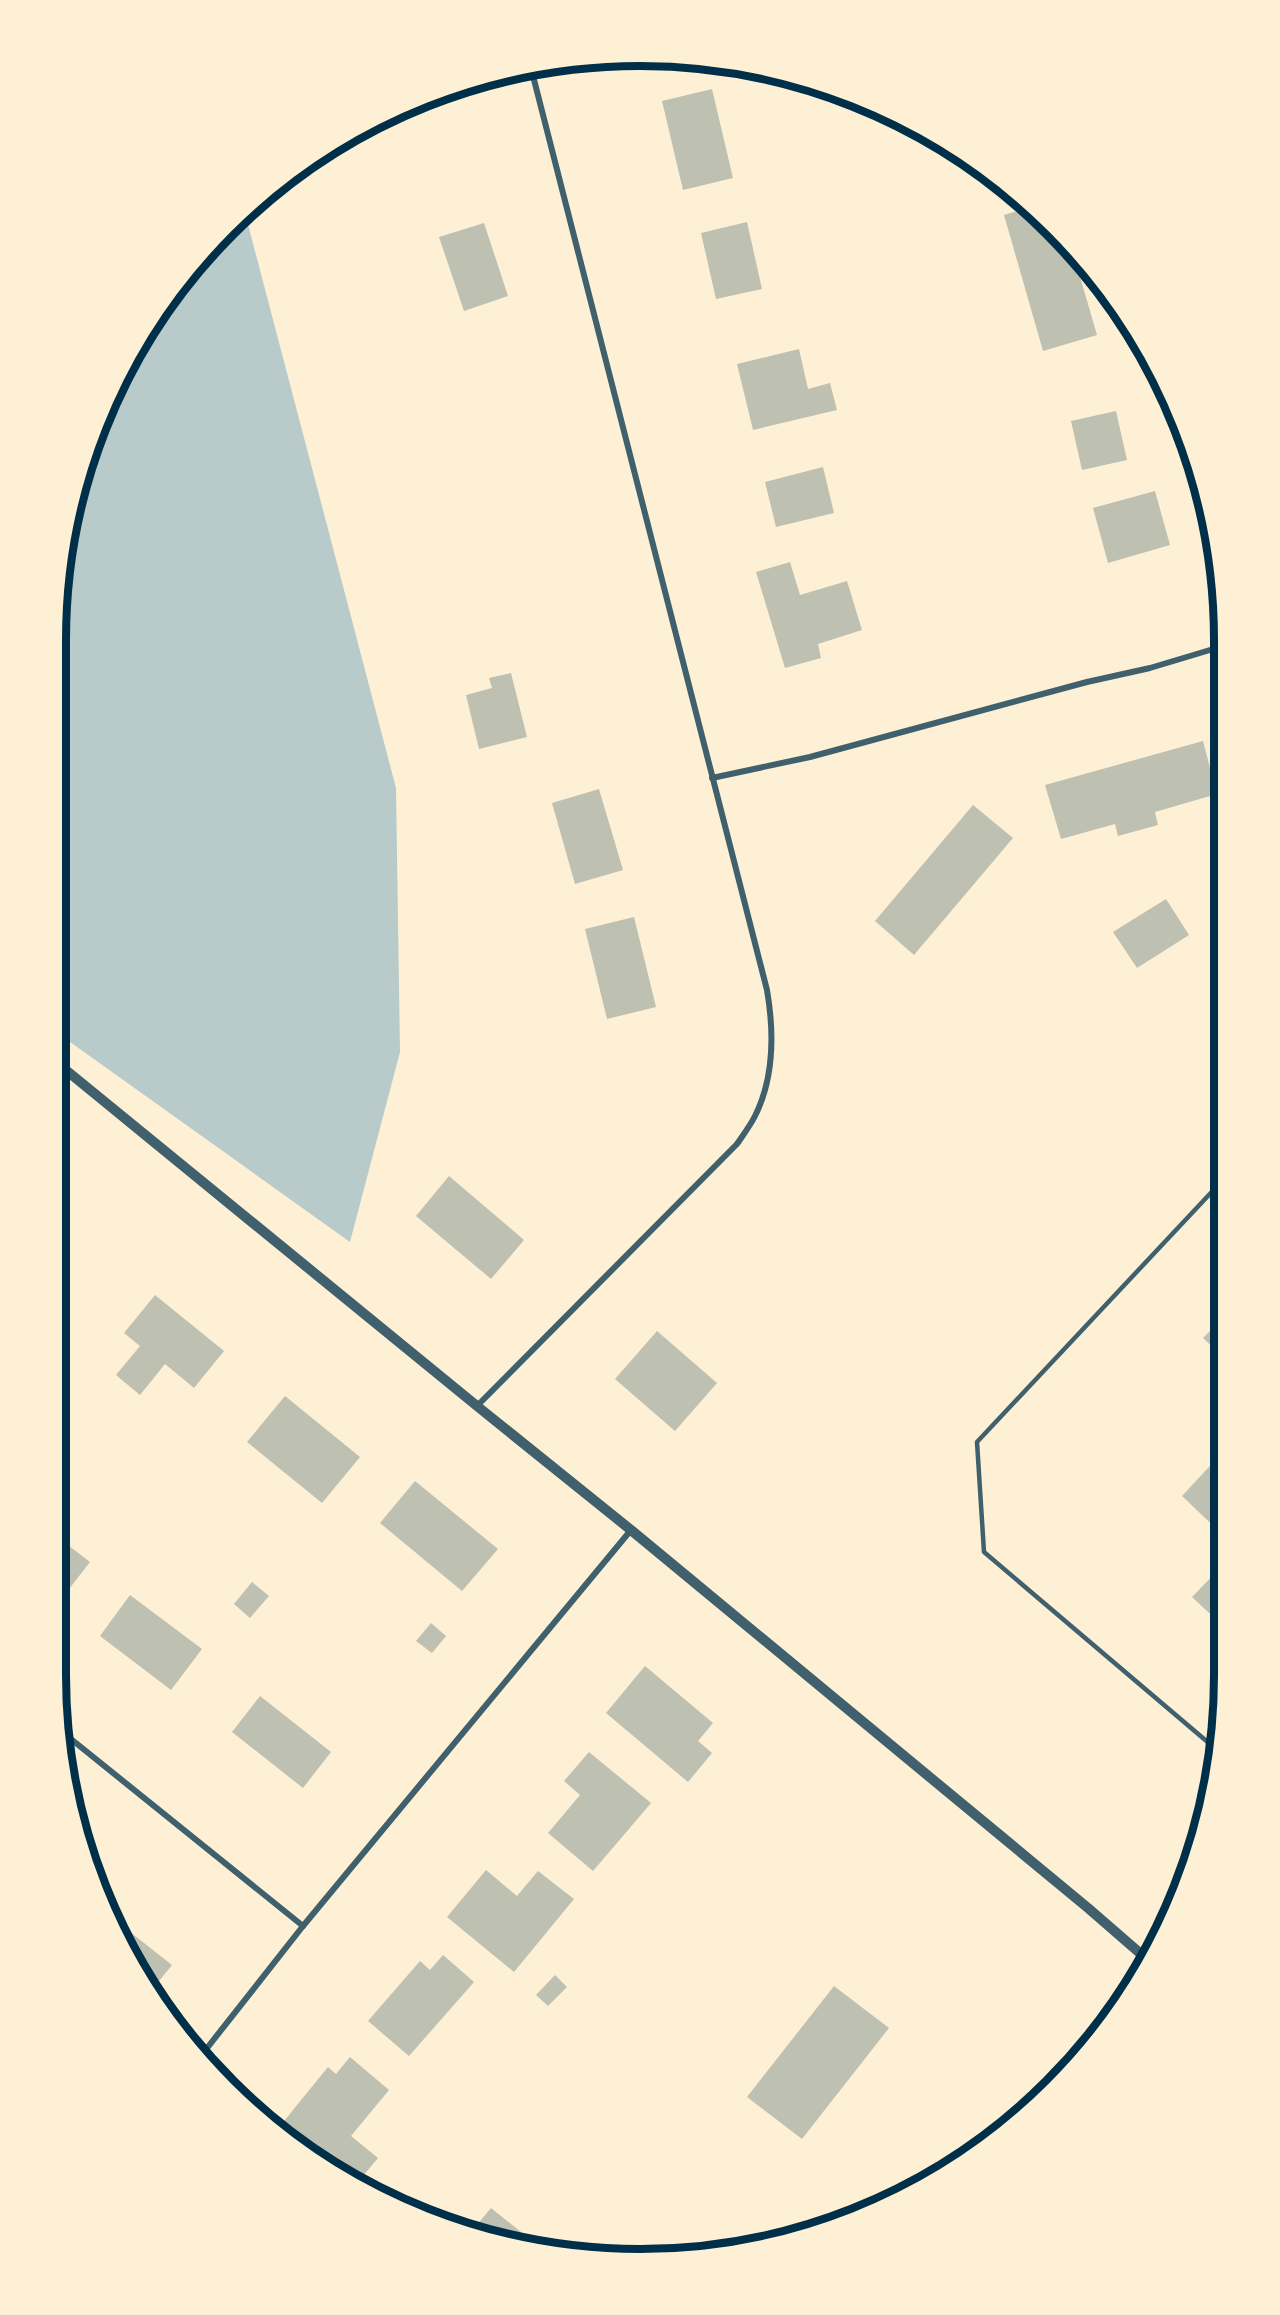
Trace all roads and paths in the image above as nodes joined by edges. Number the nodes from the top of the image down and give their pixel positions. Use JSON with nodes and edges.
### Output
{"nodes":[{"id":1,"x":533,"y":76,"type":"edge"},
{"id":2,"x":1214,"y":649,"type":"edge"},
{"id":3,"x":712,"y":778,"type":"junction"},
{"id":4,"x":66,"y":1070,"type":"edge"},
{"id":5,"x":1214,"y":1190,"type":"edge"},
{"id":6,"x":477,"y":1406,"type":"junction"},
{"id":7,"x":631,"y":1530,"type":"junction"},
{"id":8,"x":70,"y":1738,"type":"edge"},
{"id":9,"x":1210,"y":1744,"type":"edge"},
{"id":10,"x":303,"y":1926,"type":"junction"},
{"id":11,"x":1141,"y":1954,"type":"edge"},
{"id":12,"x":206,"y":2050,"type":"edge"}],
"edges":[{"from":1,"to":3,"type":"street"},
{"from":2,"to":3,"type":"street"},
{"from":3,"to":6,"type":"street"},
{"from":4,"to":6,"type":"street"},
{"from":5,"to":9,"type":"lane"},
{"from":6,"to":7,"type":"street"},
{"from":7,"to":10,"type":"street"},
{"from":7,"to":11,"type":"street"},
{"from":8,"to":10,"type":"street"},
{"from":10,"to":12,"type":"street"}]}
